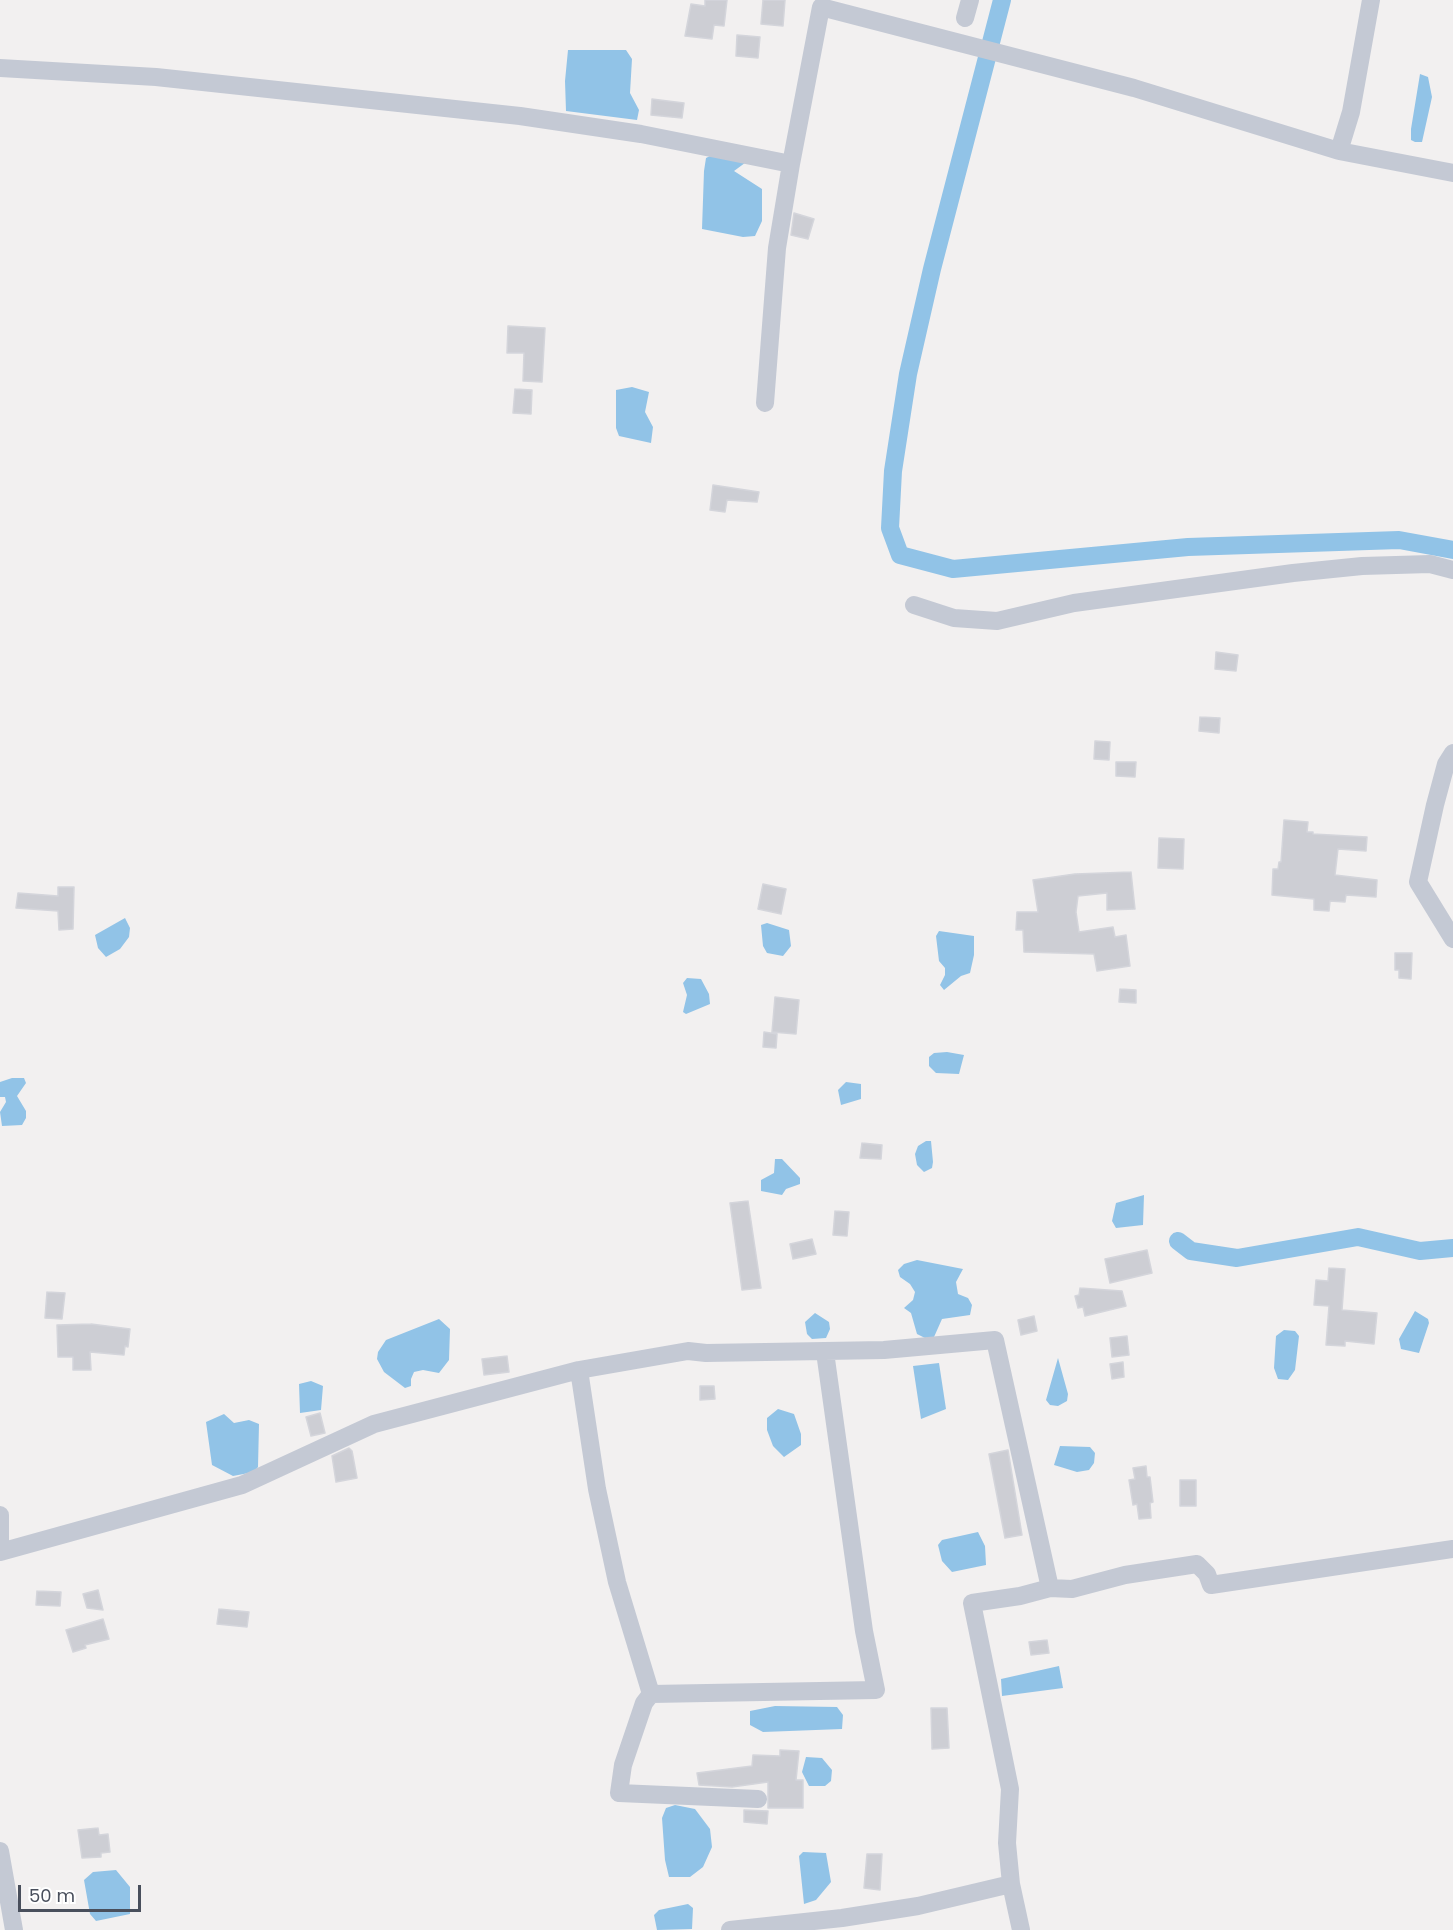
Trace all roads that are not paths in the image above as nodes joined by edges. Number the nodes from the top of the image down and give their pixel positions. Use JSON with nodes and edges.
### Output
{"nodes":[{"id":1,"x":970,"y":0,"type":"edge"},
{"id":2,"x":1371,"y":0,"type":"edge"},
{"id":3,"x":818,"y":3,"type":"edge"},
{"id":4,"x":965,"y":18,"type":"dead end"},
{"id":5,"x":0,"y":68,"type":"edge"},
{"id":6,"x":1339,"y":151,"type":"junction"},
{"id":7,"x":791,"y":164,"type":"junction"},
{"id":8,"x":1453,"y":173,"type":"edge"},
{"id":9,"x":765,"y":403,"type":"dead end"},
{"id":10,"x":1453,"y":570,"type":"edge"},
{"id":11,"x":914,"y":605,"type":"dead end"},
{"id":12,"x":1453,"y":753,"type":"edge"},
{"id":13,"x":1453,"y":939,"type":"edge"},
{"id":14,"x":825,"y":1352,"type":"junction"},
{"id":15,"x":579,"y":1370,"type":"junction"},
{"id":16,"x":0,"y":1515,"type":"edge"},
{"id":17,"x":1453,"y":1549,"type":"edge"},
{"id":18,"x":0,"y":1552,"type":"edge"},
{"id":19,"x":1050,"y":1588,"type":"junction"},
{"id":20,"x":651,"y":1694,"type":"junction"},
{"id":21,"x":758,"y":1799,"type":"dead end"},
{"id":22,"x":0,"y":1851,"type":"edge"},
{"id":23,"x":1011,"y":1884,"type":"junction"},
{"id":24,"x":14,"y":1930,"type":"edge"},
{"id":25,"x":730,"y":1930,"type":"edge"},
{"id":26,"x":1021,"y":1930,"type":"edge"}],
"edges":[{"from":1,"to":4,"type":"street"},
{"from":2,"to":6,"type":"street"},
{"from":3,"to":6,"type":"street"},
{"from":3,"to":7,"type":"street"},
{"from":5,"to":7,"type":"street"},
{"from":6,"to":8,"type":"street"},
{"from":7,"to":9,"type":"street"},
{"from":10,"to":11,"type":"street"},
{"from":12,"to":13,"type":"street"},
{"from":14,"to":15,"type":"street"},
{"from":14,"to":19,"type":"street"},
{"from":14,"to":20,"type":"street"},
{"from":15,"to":18,"type":"street"},
{"from":15,"to":20,"type":"street"},
{"from":16,"to":18,"type":"street"},
{"from":17,"to":19,"type":"street"},
{"from":19,"to":23,"type":"street"},
{"from":20,"to":21,"type":"street"},
{"from":22,"to":24,"type":"street"},
{"from":23,"to":25,"type":"street"},
{"from":23,"to":26,"type":"street"}]}
